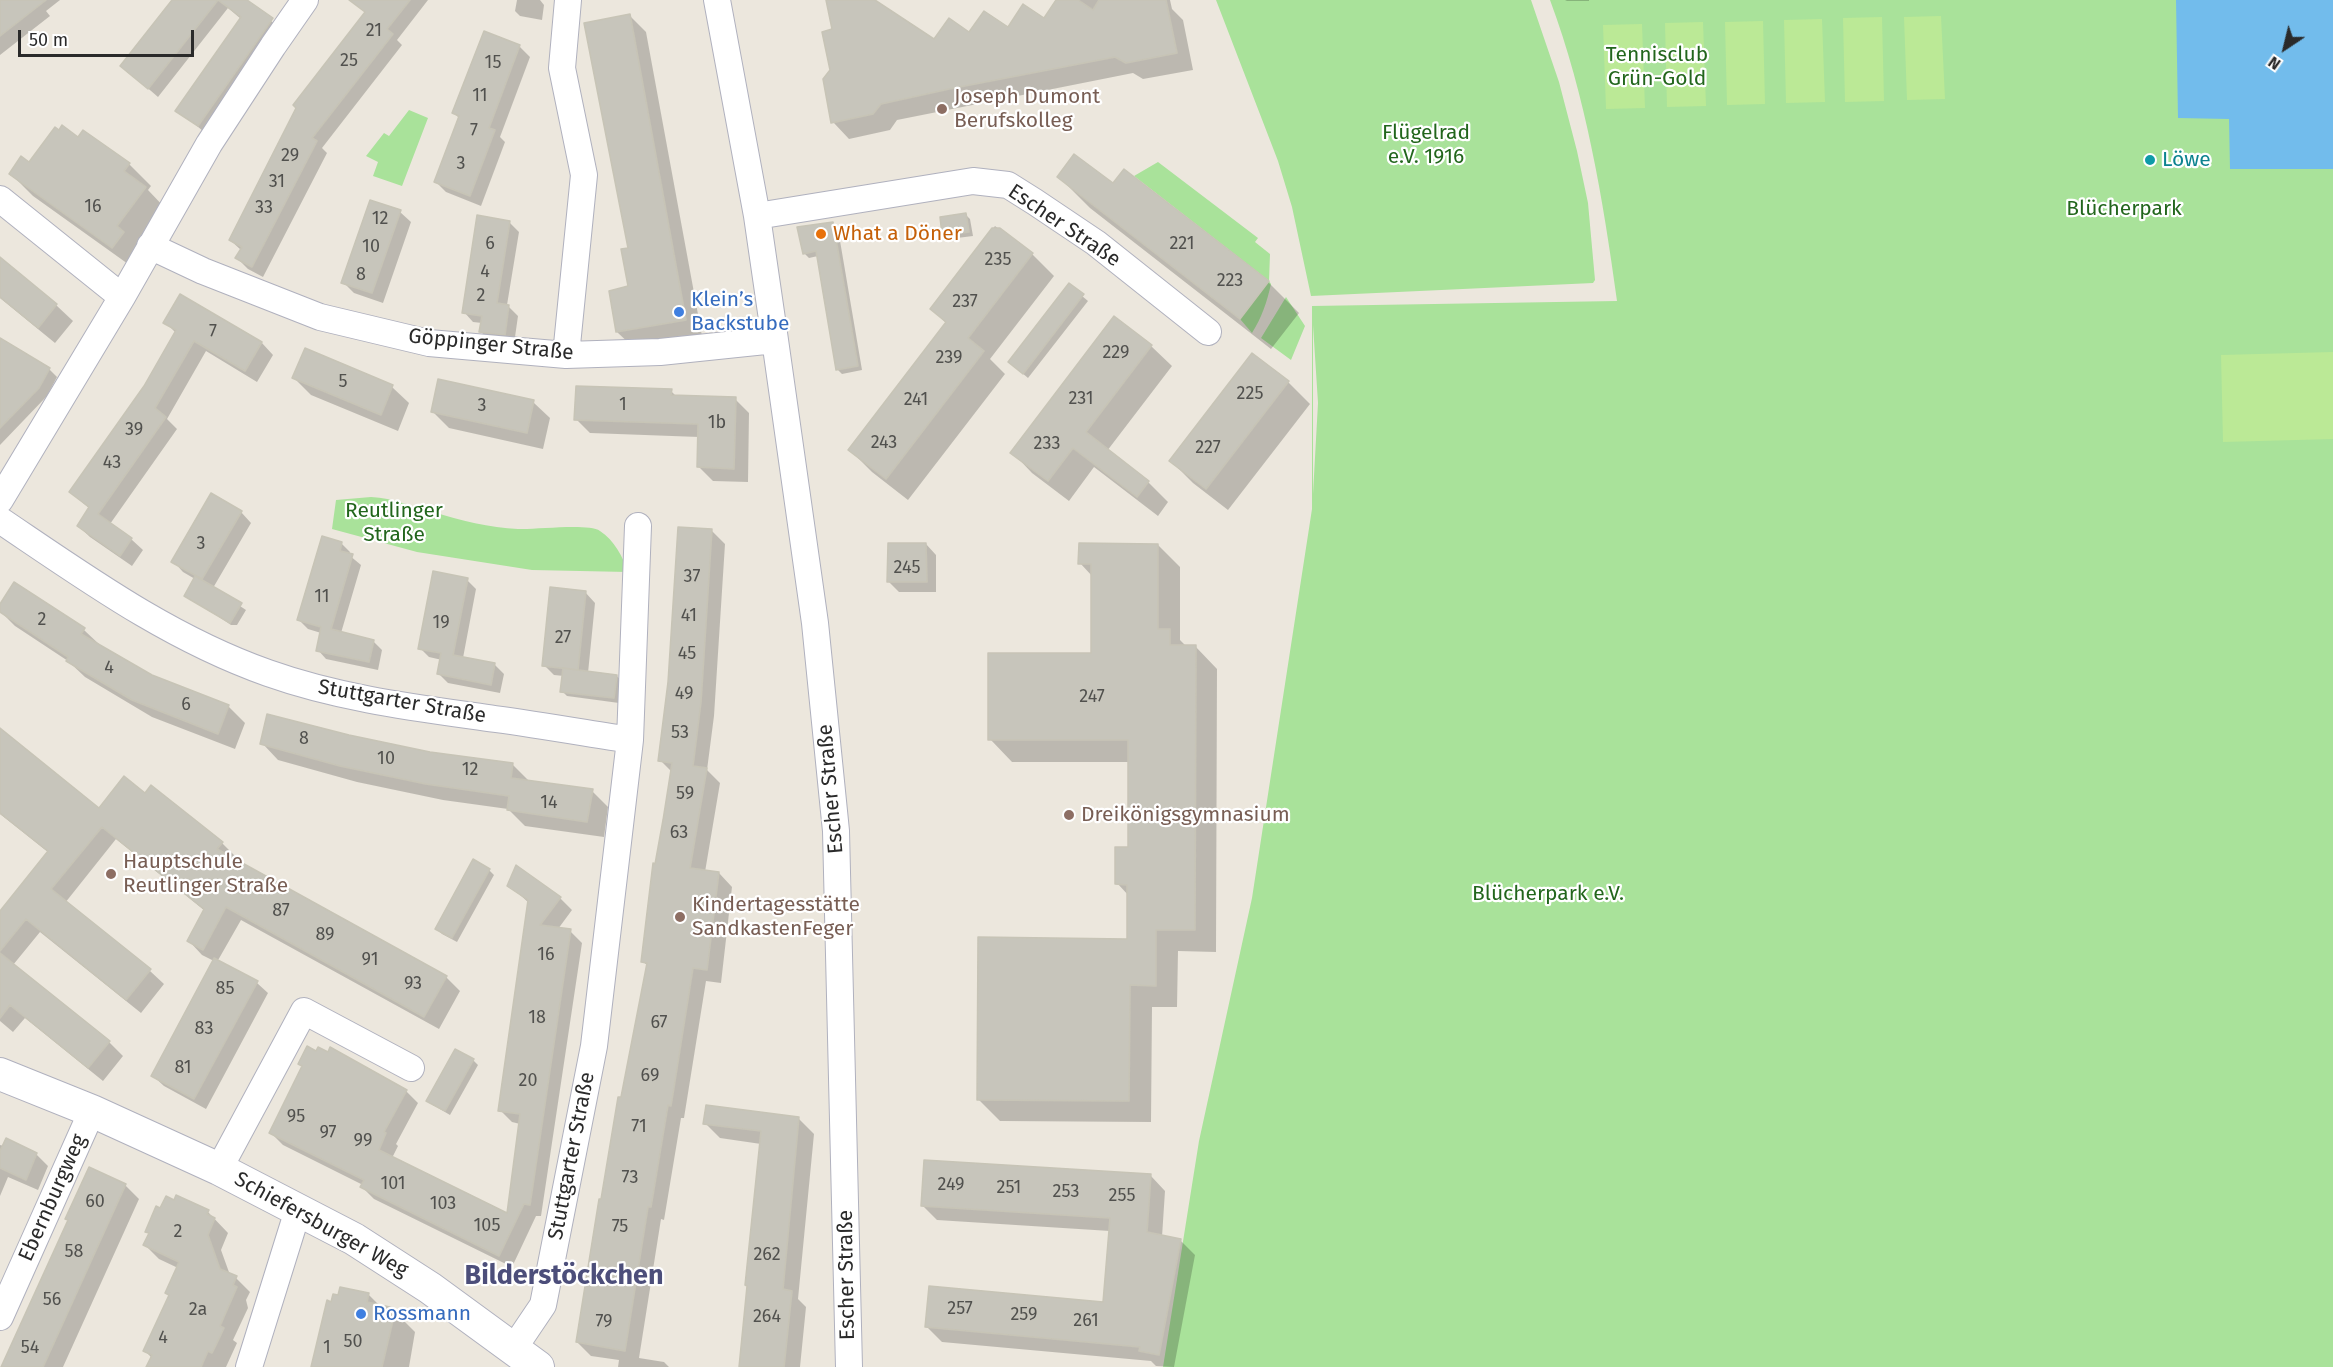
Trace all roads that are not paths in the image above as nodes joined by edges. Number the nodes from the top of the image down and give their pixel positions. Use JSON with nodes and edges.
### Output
{"nodes":[{"id":1,"x":305,"y":0,"type":"edge"},
{"id":2,"x":567,"y":0,"type":"edge"},
{"id":3,"x":717,"y":0,"type":"edge"},
{"id":4,"x":0,"y":199,"type":"edge"},
{"id":5,"x":757,"y":216,"type":"junction"},
{"id":6,"x":150,"y":246,"type":"junction"},
{"id":7,"x":122,"y":297,"type":"junction"},
{"id":8,"x":1208,"y":332,"type":"dead end"},
{"id":9,"x":775,"y":339,"type":"junction"},
{"id":10,"x":566,"y":355,"type":"junction"},
{"id":11,"x":0,"y":500,"type":"edge"},
{"id":12,"x":0,"y":520,"type":"edge"},
{"id":13,"x":638,"y":526,"type":"dead end"},
{"id":14,"x":630,"y":740,"type":"junction"},
{"id":15,"x":411,"y":1068,"type":"dead end"},
{"id":16,"x":0,"y":1074,"type":"edge"},
{"id":17,"x":92,"y":1111,"type":"junction"},
{"id":18,"x":219,"y":1169,"type":"junction"},
{"id":19,"x":298,"y":1210,"type":"junction"},
{"id":20,"x":0,"y":1317,"type":"edge"},
{"id":21,"x":514,"y":1348,"type":"junction"},
{"id":22,"x":249,"y":1367,"type":"edge"},
{"id":23,"x":538,"y":1367,"type":"edge"},
{"id":24,"x":849,"y":1367,"type":"edge"}],
"edges":[{"from":1,"to":6,"type":"street"},
{"from":2,"to":10,"type":"street"},
{"from":3,"to":5,"type":"street","name":"Escher Straße"},
{"from":4,"to":7,"type":"street"},
{"from":5,"to":8,"type":"street","name":"Escher Straße"},
{"from":5,"to":9,"type":"street","name":"Escher Straße"},
{"from":6,"to":7,"type":"street"},
{"from":6,"to":10,"type":"street","name":"Göppinger Straße"},
{"from":7,"to":11,"type":"street"},
{"from":9,"to":10,"type":"street","name":"Göppinger Straße"},
{"from":9,"to":24,"type":"street","name":"Escher Straße"},
{"from":12,"to":14,"type":"street","name":"Stuttgarter Straße"},
{"from":13,"to":14,"type":"street","name":"Stuttgarter Straße"},
{"from":14,"to":21,"type":"street","name":"Stuttgarter Straße"},
{"from":15,"to":18,"type":"street","name":"Schiefersburger Weg"},
{"from":16,"to":17,"type":"street","name":"Schiefersburger Weg"},
{"from":17,"to":18,"type":"street","name":"Schiefersburger Weg"},
{"from":17,"to":20,"type":"street","name":"Ebernburgweg"},
{"from":18,"to":19,"type":"street","name":"Schiefersburger Weg"},
{"from":19,"to":21,"type":"street","name":"Schiefersburger Weg"},
{"from":19,"to":22,"type":"street"},
{"from":21,"to":23,"type":"street","name":"Schiefersburger Weg"}]}
